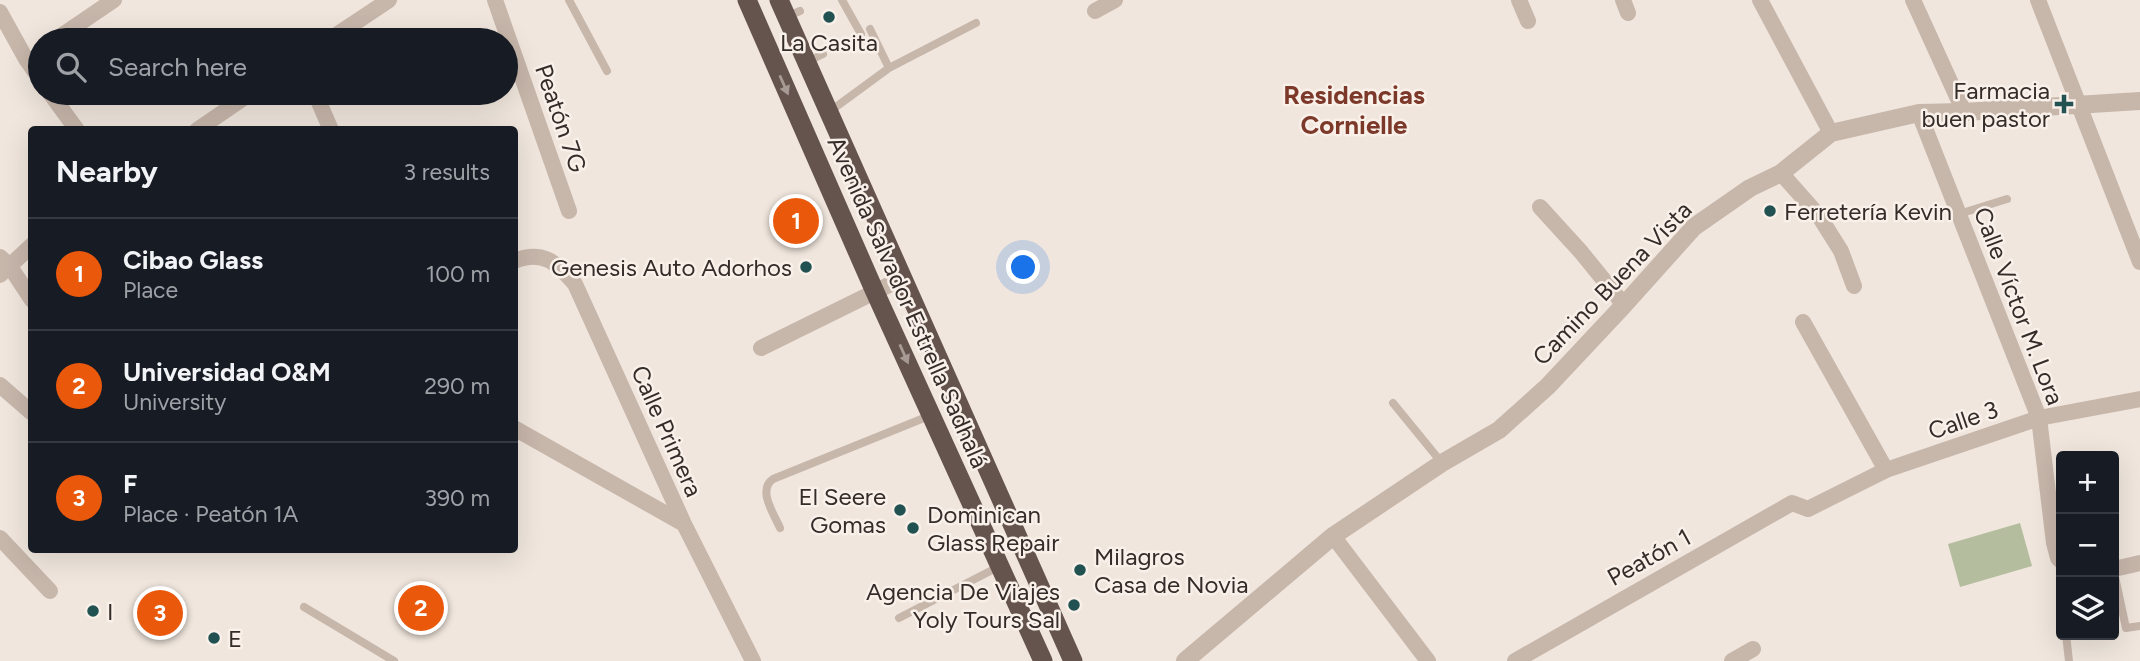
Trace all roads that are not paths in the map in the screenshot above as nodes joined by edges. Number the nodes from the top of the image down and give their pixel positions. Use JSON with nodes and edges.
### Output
{"nodes":[{"id":1,"x":114,"y":0,"type":"edge"},
{"id":2,"x":389,"y":0,"type":"edge"},
{"id":3,"x":495,"y":0,"type":"edge"},
{"id":4,"x":569,"y":0,"type":"edge"},
{"id":5,"x":747,"y":0,"type":"edge"},
{"id":6,"x":842,"y":0,"type":"edge"},
{"id":7,"x":1115,"y":0,"type":"edge"},
{"id":8,"x":1519,"y":0,"type":"edge"},
{"id":9,"x":1760,"y":0,"type":"edge"},
{"id":10,"x":1913,"y":0,"type":"edge"},
{"id":11,"x":2038,"y":0,"type":"edge"},
{"id":12,"x":788,"y":9,"type":"edge"},
{"id":13,"x":0,"y":12,"type":"edge"},
{"id":14,"x":1095,"y":12,"type":"dead end"},
{"id":15,"x":1528,"y":21,"type":"dead end"},
{"id":16,"x":976,"y":23,"type":"dead end"},
{"id":17,"x":73,"y":28,"type":"edge"},
{"id":18,"x":347,"y":28,"type":"edge"},
{"id":19,"x":505,"y":28,"type":"edge"},
{"id":20,"x":28,"y":48,"type":"edge"},
{"id":21,"x":518,"y":66,"type":"edge"},
{"id":22,"x":889,"y":68,"type":"junction"},
{"id":23,"x":607,"y":71,"type":"dead end"},
{"id":24,"x":2140,"y":101,"type":"edge"},
{"id":25,"x":59,"y":105,"type":"edge"},
{"id":26,"x":233,"y":105,"type":"edge"},
{"id":27,"x":320,"y":105,"type":"edge"},
{"id":28,"x":2080,"y":106,"type":"junction"},
{"id":29,"x":829,"y":112,"type":"junction"},
{"id":30,"x":1964,"y":112,"type":"junction"},
{"id":31,"x":1919,"y":113,"type":"junction"},
{"id":32,"x":74,"y":126,"type":"edge"},
{"id":33,"x":203,"y":126,"type":"edge"},
{"id":34,"x":329,"y":126,"type":"edge"},
{"id":35,"x":1831,"y":132,"type":"junction"},
{"id":36,"x":1781,"y":173,"type":"junction"},
{"id":37,"x":2007,"y":199,"type":"dead end"},
{"id":38,"x":1540,"y":207,"type":"dead end"},
{"id":39,"x":569,"y":211,"type":"dead end"},
{"id":40,"x":1959,"y":214,"type":"junction"},
{"id":41,"x":28,"y":248,"type":"edge"},
{"id":42,"x":518,"y":259,"type":"edge"},
{"id":43,"x":2140,"y":262,"type":"edge"},
{"id":44,"x":3,"y":265,"type":"edge"},
{"id":45,"x":903,"y":278,"type":"junction"},
{"id":46,"x":1854,"y":286,"type":"dead end"},
{"id":47,"x":875,"y":292,"type":"junction"},
{"id":48,"x":28,"y":295,"type":"edge"},
{"id":49,"x":1624,"y":305,"type":"junction"},
{"id":50,"x":1803,"y":322,"type":"dead end"},
{"id":51,"x":761,"y":348,"type":"dead end"},
{"id":52,"x":0,"y":385,"type":"edge"},
{"id":53,"x":2140,"y":399,"type":"edge"},
{"id":54,"x":1393,"y":403,"type":"dead end"},
{"id":55,"x":28,"y":410,"type":"edge"},
{"id":56,"x":931,"y":415,"type":"junction"},
{"id":57,"x":2039,"y":418,"type":"junction"},
{"id":58,"x":518,"y":430,"type":"edge"},
{"id":59,"x":1442,"y":463,"type":"junction"},
{"id":60,"x":1886,"y":470,"type":"junction"},
{"id":61,"x":1808,"y":509,"type":"joint"},
{"id":62,"x":684,"y":524,"type":"junction"},
{"id":63,"x":780,"y":528,"type":"dead end"},
{"id":64,"x":1333,"y":536,"type":"junction"},
{"id":65,"x":0,"y":538,"type":"edge"},
{"id":66,"x":2056,"y":550,"type":"edge"},
{"id":67,"x":2140,"y":563,"type":"edge"},
{"id":68,"x":1000,"y":566,"type":"junction"},
{"id":69,"x":2119,"y":569,"type":"edge"},
{"id":70,"x":2115,"y":577,"type":"edge"},
{"id":71,"x":50,"y":591,"type":"dead end"},
{"id":72,"x":304,"y":607,"type":"dead end"},
{"id":73,"x":900,"y":618,"type":"dead end"},
{"id":74,"x":2140,"y":626,"type":"edge"},
{"id":75,"x":2067,"y":640,"type":"edge"},
{"id":76,"x":1753,"y":649,"type":"dead end"},
{"id":77,"x":394,"y":661,"type":"edge"},
{"id":78,"x":752,"y":661,"type":"edge"},
{"id":79,"x":1043,"y":661,"type":"edge"},
{"id":80,"x":1073,"y":661,"type":"edge"},
{"id":81,"x":1185,"y":661,"type":"edge"},
{"id":82,"x":1428,"y":661,"type":"edge"},
{"id":83,"x":1515,"y":661,"type":"edge"},
{"id":84,"x":1732,"y":661,"type":"edge"},
{"id":85,"x":2069,"y":661,"type":"edge"}],
"edges":[{"from":1,"to":17,"type":"street"},
{"from":2,"to":18,"type":"street"},
{"from":3,"to":19,"type":"street","name":"Peatón 7G"},
{"from":4,"to":23,"type":"lane"},
{"from":5,"to":47,"type":"highway","name":"Avenida Salvador Estrella Sadhalá","one_way":true},
{"from":6,"to":22,"type":"lane"},
{"from":7,"to":14,"type":"street"},
{"from":8,"to":15,"type":"street"},
{"from":9,"to":35,"type":"street"},
{"from":10,"to":30,"type":"street"},
{"from":11,"to":28,"type":"street"},
{"from":12,"to":29,"type":"highway","name":"Avenida Salvador Estrella Sadhalá"},
{"from":13,"to":20,"type":"street"},
{"from":16,"to":22,"type":"lane"},
{"from":21,"to":39,"type":"street","name":"Peatón 7G"},
{"from":22,"to":29,"type":"lane"},
{"from":24,"to":28,"type":"street","name":"Camino Buena Vista"},
{"from":25,"to":32,"type":"street"},
{"from":26,"to":33,"type":"street"},
{"from":27,"to":34,"type":"street"},
{"from":28,"to":30,"type":"street","name":"Camino Buena Vista"},
{"from":28,"to":43,"type":"street"},
{"from":29,"to":45,"type":"highway","name":"Avenida Salvador Estrella Sadhalá"},
{"from":30,"to":31,"type":"street","name":"Camino Buena Vista"},
{"from":31,"to":35,"type":"street","name":"Camino Buena Vista"},
{"from":31,"to":40,"type":"street","name":"Calle Víctor M. Lora"},
{"from":35,"to":36,"type":"street","name":"Camino Buena Vista"},
{"from":36,"to":46,"type":"street"},
{"from":36,"to":49,"type":"street","name":"Camino Buena Vista"},
{"from":37,"to":40,"type":"lane"},
{"from":38,"to":49,"type":"street"},
{"from":40,"to":57,"type":"street","name":"Calle Víctor M. Lora"},
{"from":41,"to":44,"type":"street"},
{"from":42,"to":62,"type":"street","name":"Calle Primera"},
{"from":44,"to":48,"type":"street"},
{"from":45,"to":47,"type":"street"},
{"from":45,"to":80,"type":"highway","name":"Avenida Salvador Estrella Sadhalá"},
{"from":47,"to":51,"type":"street"},
{"from":47,"to":56,"type":"highway","name":"Avenida Salvador Estrella Sadhalá","one_way":true},
{"from":49,"to":59,"type":"street","name":"Camino Buena Vista"},
{"from":50,"to":60,"type":"street"},
{"from":52,"to":55,"type":"street"},
{"from":53,"to":57,"type":"street","name":"Calle 3"},
{"from":54,"to":59,"type":"lane"},
{"from":56,"to":63,"type":"lane"},
{"from":56,"to":68,"type":"highway","name":"Avenida Salvador Estrella Sadhalá"},
{"from":57,"to":60,"type":"street","name":"Calle 3"},
{"from":57,"to":66,"type":"street","name":"Calle Víctor M. Lora"},
{"from":58,"to":62,"type":"street"},
{"from":59,"to":64,"type":"street","name":"Camino Buena Vista"},
{"from":60,"to":61,"type":"street","name":"Calle 3"},
{"from":61,"to":83,"type":"street","name":"Peatón 1"},
{"from":62,"to":78,"type":"street","name":"Calle Primera"},
{"from":64,"to":81,"type":"street","name":"Camino Buena Vista"},
{"from":64,"to":82,"type":"street"},
{"from":65,"to":71,"type":"street"},
{"from":67,"to":69,"type":"street"},
{"from":68,"to":73,"type":"lane"},
{"from":68,"to":79,"type":"highway","name":"Avenida Salvador Estrella Sadhalá"},
{"from":70,"to":74,"type":"lane"},
{"from":72,"to":77,"type":"lane"},
{"from":75,"to":85,"type":"lane"},
{"from":76,"to":84,"type":"street"}]}
